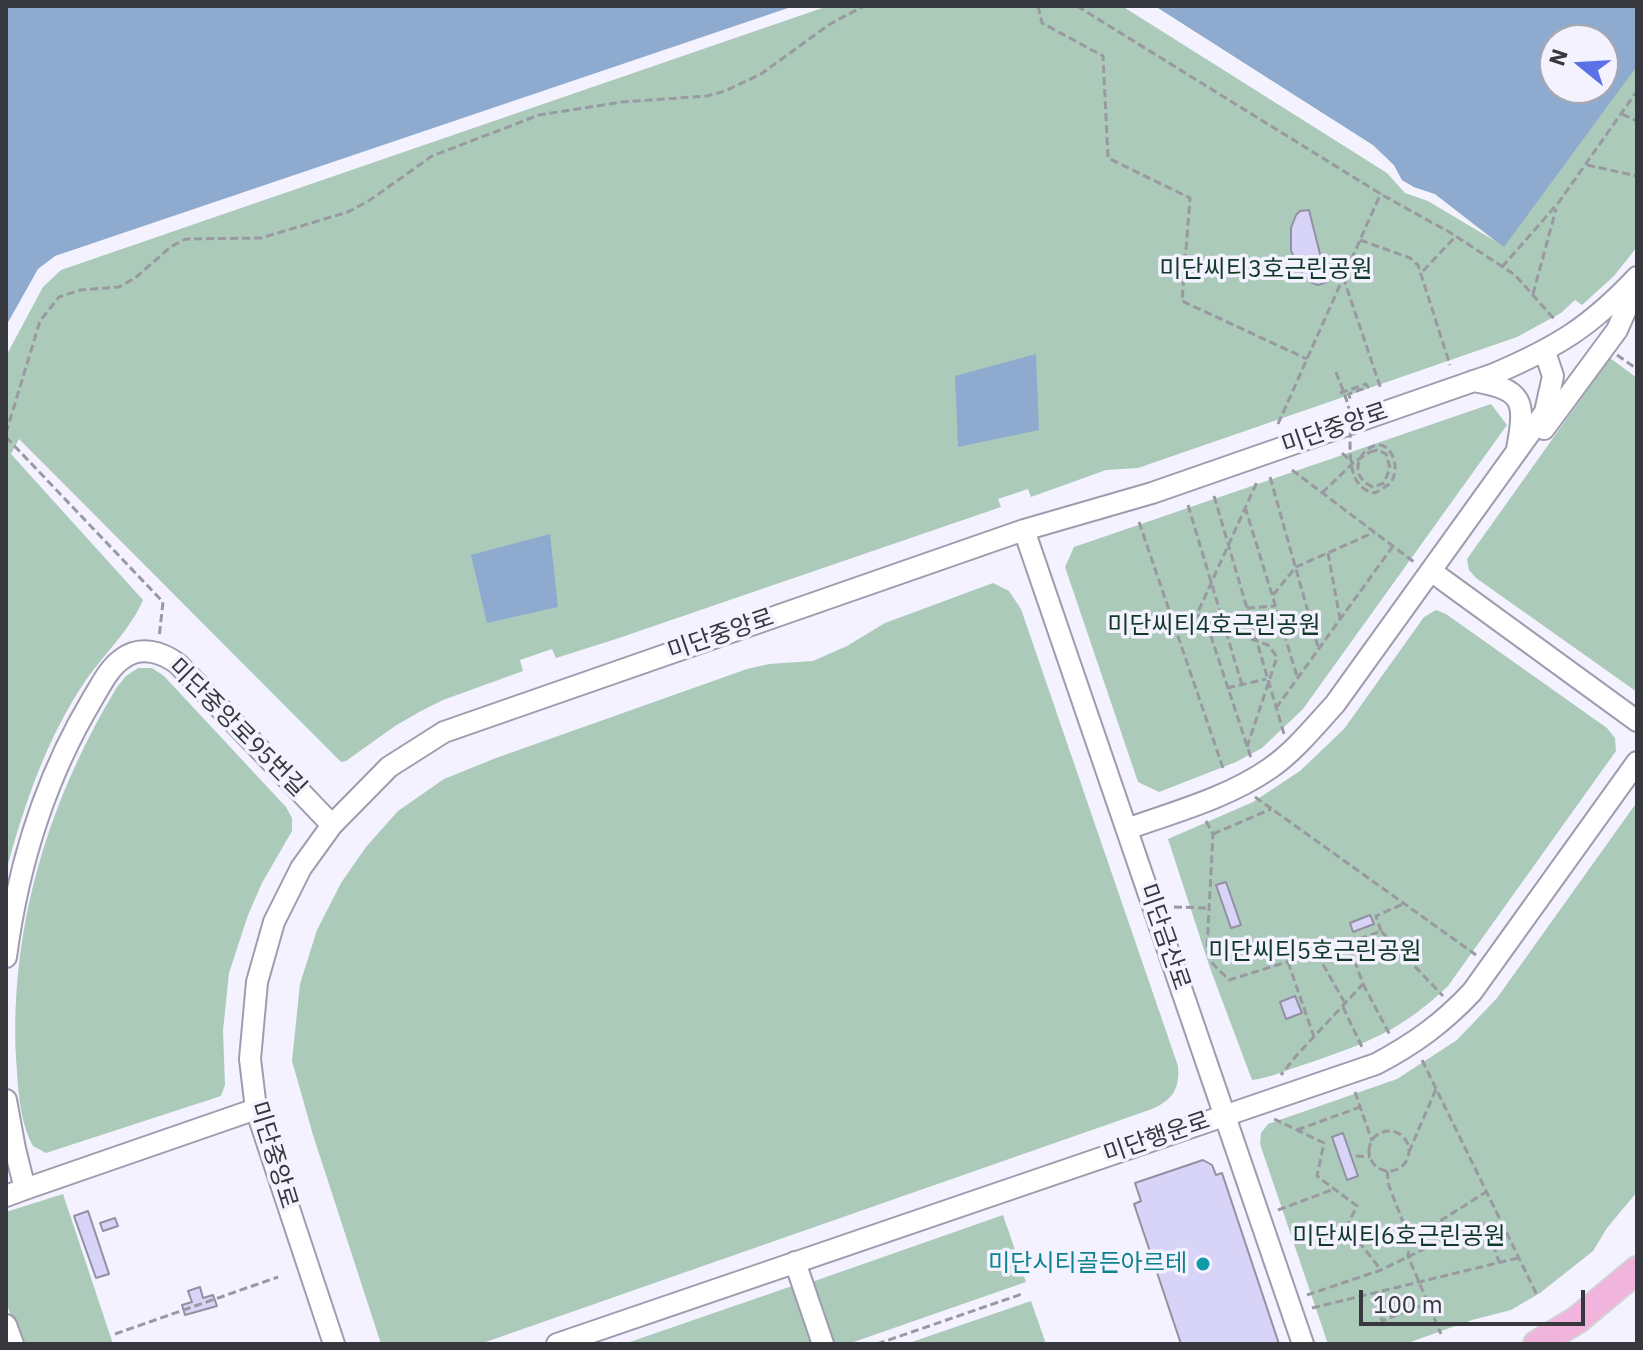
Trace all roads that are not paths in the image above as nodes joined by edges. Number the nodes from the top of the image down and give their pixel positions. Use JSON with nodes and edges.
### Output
{"nodes":[{"id":1,"x":1637,"y":277,"type":"edge"},
{"id":2,"x":1637,"y":285,"type":"edge"},
{"id":3,"x":1545,"y":352,"type":"junction"},
{"id":4,"x":1473,"y":381,"type":"junction"},
{"id":5,"x":1516,"y":456,"type":"junction"},
{"id":6,"x":1024,"y":530,"type":"junction"},
{"id":7,"x":1423,"y":566,"type":"junction"},
{"id":8,"x":1637,"y":721,"type":"edge"},
{"id":9,"x":1637,"y":762,"type":"edge"},
{"id":10,"x":332,"y":825,"type":"junction"},
{"id":11,"x":1127,"y":829,"type":"junction"},
{"id":12,"x":6,"y":957,"type":"edge"},
{"id":13,"x":6,"y":1100,"type":"edge"},
{"id":14,"x":256,"y":1109,"type":"junction"},
{"id":15,"x":1225,"y":1115,"type":"junction"},
{"id":16,"x":16,"y":1192,"type":"edge"},
{"id":17,"x":795,"y":1262,"type":"junction"},
{"id":18,"x":1637,"y":1270,"type":"edge"},
{"id":19,"x":6,"y":1325,"type":"edge"},
{"id":20,"x":13,"y":1344,"type":"edge"},
{"id":21,"x":334,"y":1344,"type":"edge"},
{"id":22,"x":557,"y":1344,"type":"edge"},
{"id":23,"x":823,"y":1344,"type":"edge"},
{"id":24,"x":1303,"y":1344,"type":"edge"},
{"id":25,"x":1537,"y":1344,"type":"edge"}],
"edges":[{"from":1,"to":3,"type":"street","name":"미단중앙로"},
{"from":2,"to":5,"type":"street"},
{"from":3,"to":4,"type":"street","name":"미단중앙로"},
{"from":3,"to":5,"type":"street"},
{"from":4,"to":5,"type":"street"},
{"from":4,"to":6,"type":"street","name":"미단중앙로"},
{"from":5,"to":7,"type":"street"},
{"from":6,"to":10,"type":"street","name":"미단중앙로"},
{"from":6,"to":11,"type":"street","name":"미단금산로"},
{"from":7,"to":8,"type":"street"},
{"from":7,"to":11,"type":"street"},
{"from":9,"to":15,"type":"street","name":"미단행운로"},
{"from":10,"to":12,"type":"street","name":"미단중앙로95번길"},
{"from":10,"to":14,"type":"street","name":"미단중앙로"},
{"from":11,"to":15,"type":"street","name":"미단금산로"},
{"from":13,"to":16,"type":"street"},
{"from":14,"to":16,"type":"street"},
{"from":14,"to":21,"type":"street","name":"미단중앙로"},
{"from":15,"to":17,"type":"street","name":"미단행운로"},
{"from":15,"to":24,"type":"street","name":"미단금산로"},
{"from":17,"to":22,"type":"street","name":"미단행운로"},
{"from":17,"to":23,"type":"street"},
{"from":18,"to":25,"type":"main road"},
{"from":19,"to":20,"type":"street"}]}
